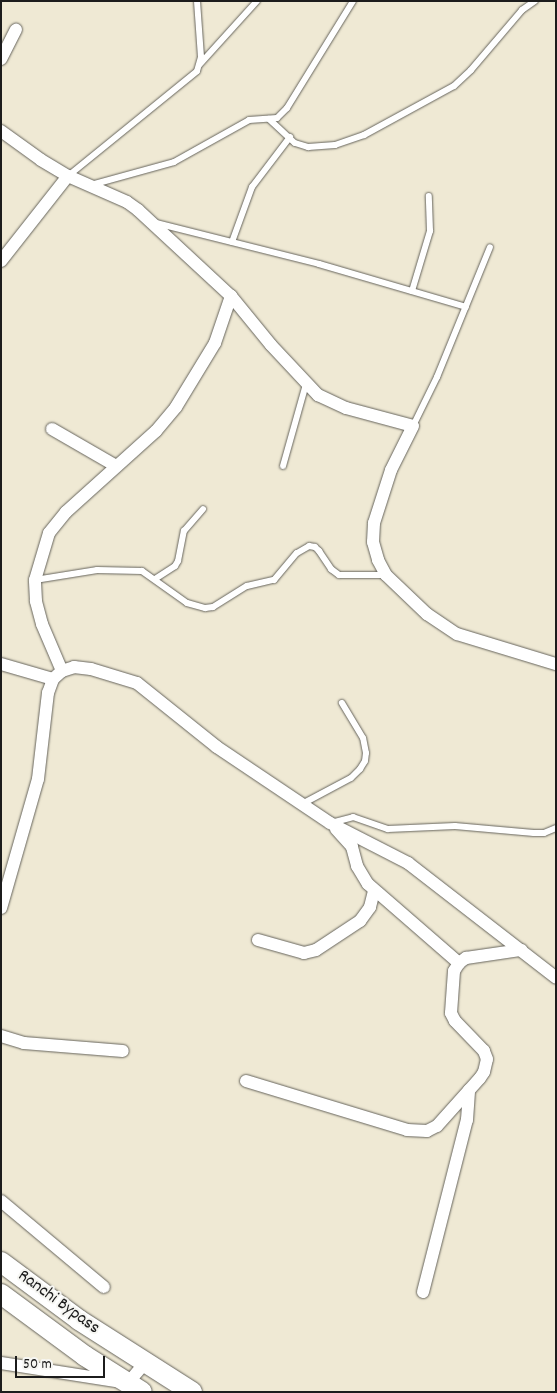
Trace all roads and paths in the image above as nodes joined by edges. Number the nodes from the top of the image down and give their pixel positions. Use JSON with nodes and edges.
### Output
{"nodes":[{"id":1,"x":197,"y":1,"type":"edge"},
{"id":2,"x":257,"y":1,"type":"edge"},
{"id":3,"x":353,"y":1,"type":"edge"},
{"id":4,"x":536,"y":1,"type":"edge"},
{"id":5,"x":16,"y":30,"type":"dead end"},
{"id":6,"x":1,"y":59,"type":"edge"},
{"id":7,"x":200,"y":65,"type":"junction"},
{"id":8,"x":269,"y":119,"type":"junction"},
{"id":9,"x":1,"y":131,"type":"edge"},
{"id":10,"x":290,"y":138,"type":"junction"},
{"id":11,"x":68,"y":176,"type":"junction"},
{"id":12,"x":87,"y":186,"type":"junction"},
{"id":13,"x":429,"y":196,"type":"dead end"},
{"id":14,"x":151,"y":222,"type":"junction"},
{"id":15,"x":232,"y":242,"type":"junction"},
{"id":16,"x":490,"y":247,"type":"dead end"},
{"id":17,"x":1,"y":261,"type":"edge"},
{"id":18,"x":412,"y":291,"type":"junction"},
{"id":19,"x":231,"y":296,"type":"junction"},
{"id":20,"x":466,"y":307,"type":"junction"},
{"id":21,"x":306,"y":384,"type":"junction"},
{"id":22,"x":413,"y":426,"type":"junction"},
{"id":23,"x":52,"y":430,"type":"dead end"},
{"id":24,"x":116,"y":466,"type":"junction"},
{"id":25,"x":283,"y":466,"type":"dead end"},
{"id":26,"x":203,"y":509,"type":"dead end"},
{"id":27,"x":386,"y":575,"type":"junction"},
{"id":28,"x":155,"y":579,"type":"junction"},
{"id":29,"x":35,"y":580,"type":"junction"},
{"id":30,"x":1,"y":664,"type":"edge"},
{"id":31,"x":556,"y":664,"type":"edge"},
{"id":32,"x":58,"y":675,"type":"junction"},
{"id":33,"x":342,"y":702,"type":"dead end"},
{"id":34,"x":302,"y":804,"type":"junction"},
{"id":35,"x":330,"y":823,"type":"junction"},
{"id":36,"x":556,"y":828,"type":"edge"},
{"id":37,"x":374,"y":891,"type":"junction"},
{"id":38,"x":1,"y":908,"type":"edge"},
{"id":39,"x":258,"y":940,"type":"dead end"},
{"id":40,"x":521,"y":950,"type":"junction"},
{"id":41,"x":459,"y":963,"type":"junction"},
{"id":42,"x":556,"y":978,"type":"edge"},
{"id":43,"x":1,"y":1036,"type":"edge"},
{"id":44,"x":123,"y":1051,"type":"dead end"},
{"id":45,"x":246,"y":1081,"type":"dead end"},
{"id":46,"x":469,"y":1090,"type":"junction"},
{"id":47,"x":1,"y":1201,"type":"edge"},
{"id":48,"x":1,"y":1262,"type":"edge"},
{"id":49,"x":104,"y":1287,"type":"dead end"},
{"id":50,"x":423,"y":1292,"type":"dead end"},
{"id":51,"x":1,"y":1294,"type":"edge"},
{"id":52,"x":1,"y":1363,"type":"edge"},
{"id":53,"x":145,"y":1363,"type":"junction"},
{"id":54,"x":135,"y":1387,"type":"edge"},
{"id":55,"x":192,"y":1392,"type":"edge"}],
"edges":[{"from":1,"to":7,"type":"lane"},
{"from":2,"to":7,"type":"lane"},
{"from":3,"to":8,"type":"lane"},
{"from":4,"to":10,"type":"lane"},
{"from":5,"to":6,"type":"street"},
{"from":7,"to":11,"type":"lane"},
{"from":8,"to":10,"type":"lane"},
{"from":8,"to":12,"type":"lane"},
{"from":9,"to":11,"type":"street"},
{"from":10,"to":15,"type":"lane"},
{"from":11,"to":12,"type":"street"},
{"from":11,"to":17,"type":"street"},
{"from":12,"to":14,"type":"street"},
{"from":13,"to":18,"type":"lane"},
{"from":14,"to":15,"type":"lane"},
{"from":14,"to":19,"type":"street"},
{"from":15,"to":18,"type":"lane"},
{"from":16,"to":20,"type":"lane"},
{"from":18,"to":20,"type":"lane"},
{"from":19,"to":21,"type":"street"},
{"from":19,"to":24,"type":"street"},
{"from":20,"to":22,"type":"lane"},
{"from":21,"to":22,"type":"street"},
{"from":21,"to":25,"type":"lane"},
{"from":22,"to":27,"type":"street"},
{"from":23,"to":24,"type":"street"},
{"from":24,"to":29,"type":"street"},
{"from":26,"to":28,"type":"lane"},
{"from":27,"to":28,"type":"lane"},
{"from":27,"to":31,"type":"street"},
{"from":28,"to":29,"type":"lane"},
{"from":29,"to":32,"type":"street"},
{"from":30,"to":32,"type":"street"},
{"from":32,"to":34,"type":"street"},
{"from":32,"to":38,"type":"street"},
{"from":33,"to":34,"type":"lane"},
{"from":34,"to":35,"type":"street"},
{"from":35,"to":36,"type":"lane"},
{"from":35,"to":37,"type":"street"},
{"from":35,"to":40,"type":"street"},
{"from":37,"to":39,"type":"street"},
{"from":37,"to":41,"type":"street"},
{"from":40,"to":41,"type":"street"},
{"from":40,"to":42,"type":"street"},
{"from":41,"to":46,"type":"street"},
{"from":43,"to":44,"type":"street"},
{"from":45,"to":46,"type":"street"},
{"from":46,"to":50,"type":"street"},
{"from":47,"to":49,"type":"street"},
{"from":48,"to":53,"type":"highway","name":"Ranchi Bypass"},
{"from":51,"to":54,"type":"highway","name":"Ranchi Bypass"},
{"from":52,"to":54,"type":"street"},
{"from":53,"to":54,"type":"street"},
{"from":53,"to":55,"type":"highway","name":"Ranchi Bypass"}]}
